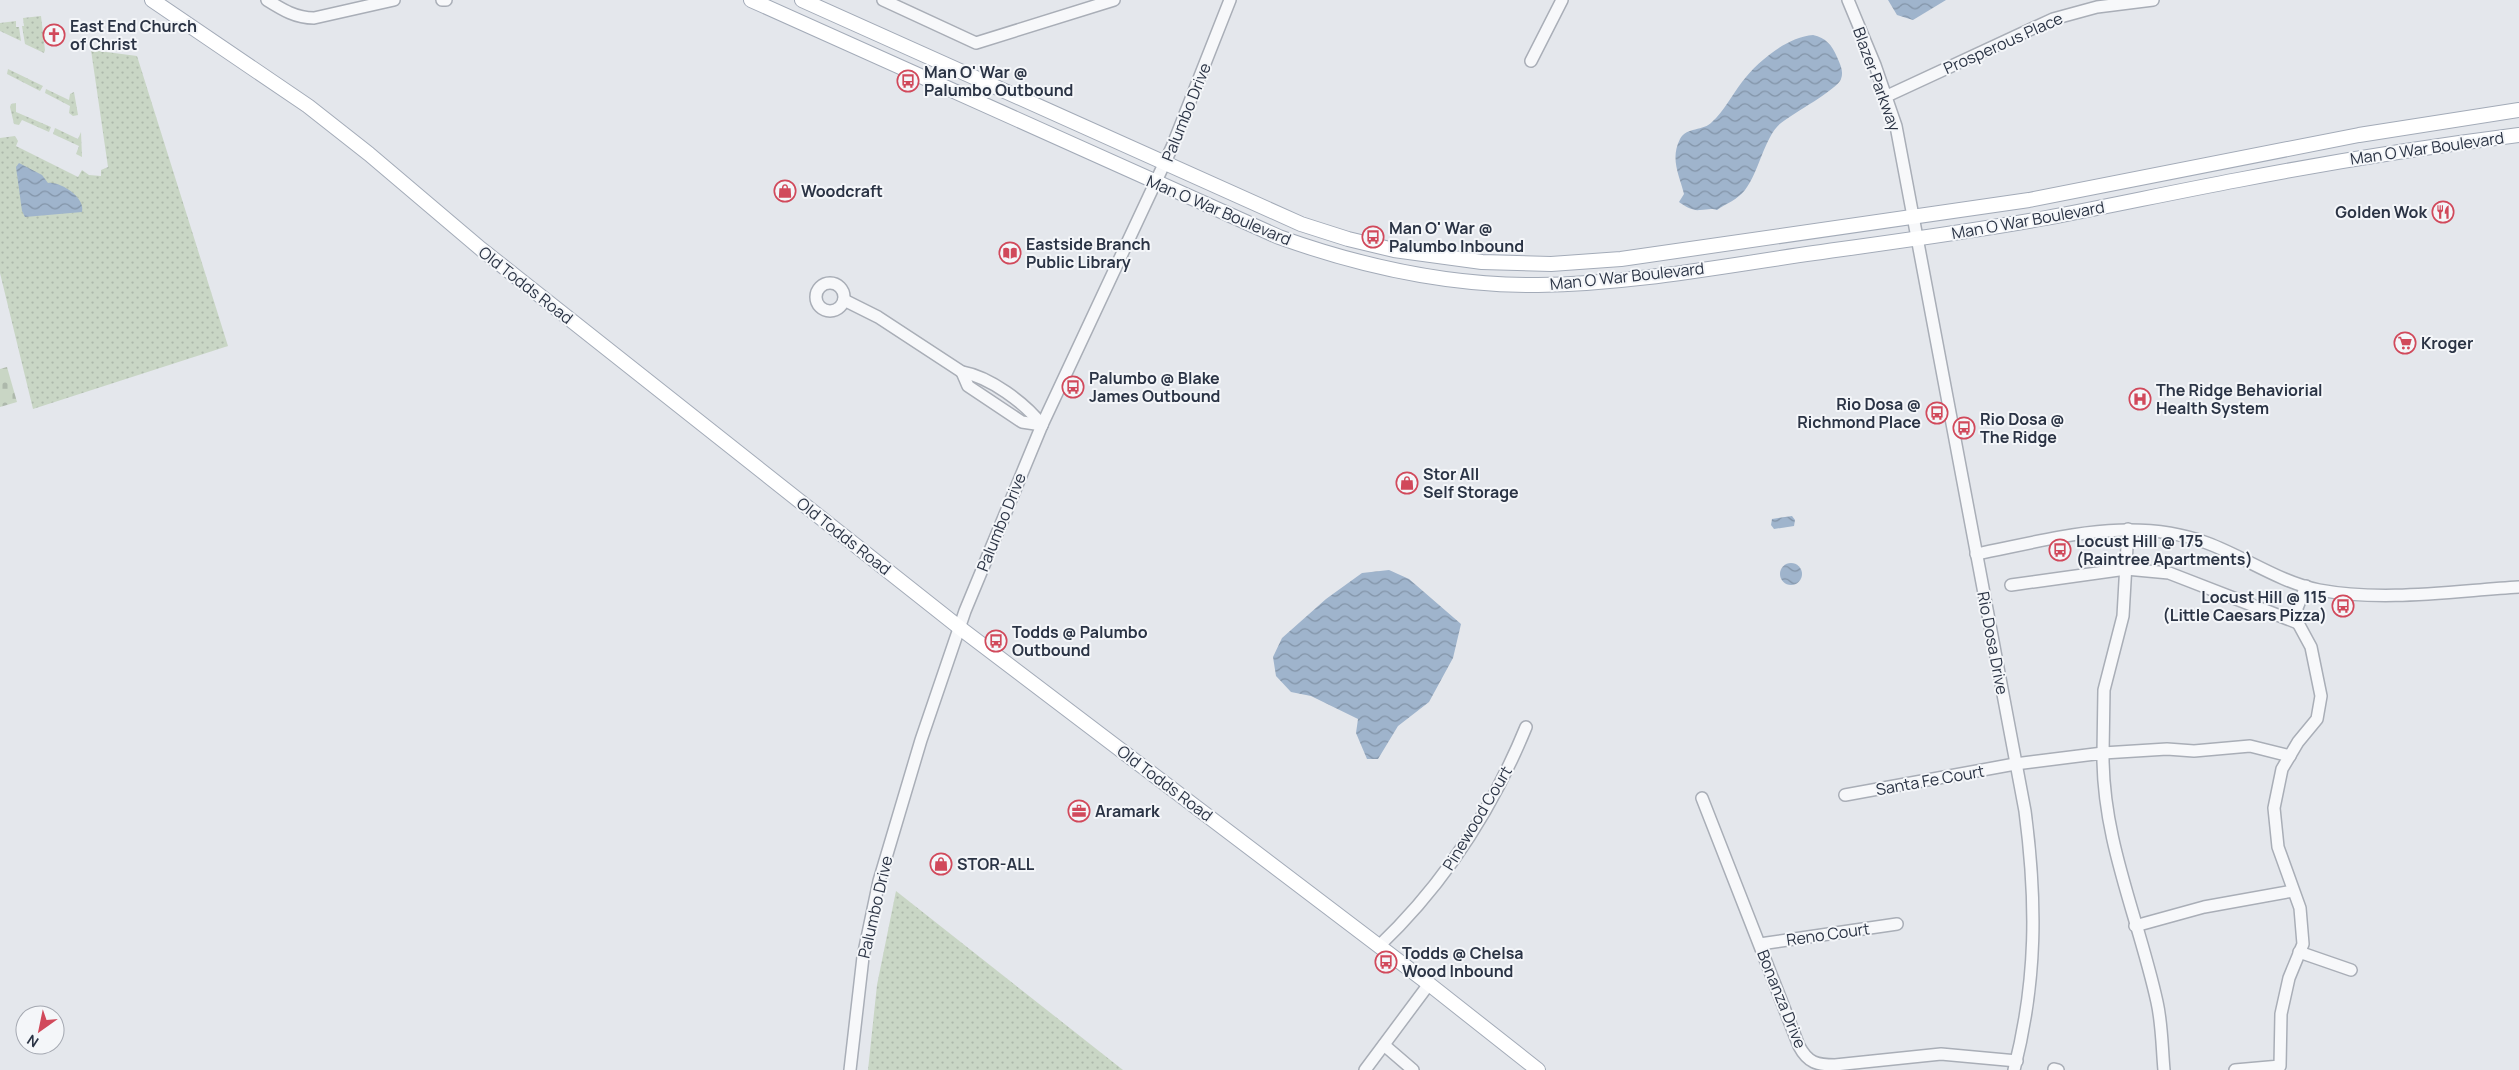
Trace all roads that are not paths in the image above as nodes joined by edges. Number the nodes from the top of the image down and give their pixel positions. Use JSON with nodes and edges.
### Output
{"nodes":[{"id":1,"x":152,"y":0,"type":"edge"},
{"id":2,"x":267,"y":0,"type":"edge"},
{"id":3,"x":394,"y":0,"type":"edge"},
{"id":4,"x":751,"y":0,"type":"edge"},
{"id":5,"x":802,"y":0,"type":"edge"},
{"id":6,"x":883,"y":0,"type":"edge"},
{"id":7,"x":1114,"y":0,"type":"edge"},
{"id":8,"x":1230,"y":0,"type":"edge"},
{"id":9,"x":1562,"y":0,"type":"edge"},
{"id":10,"x":1848,"y":0,"type":"edge"},
{"id":11,"x":2153,"y":0,"type":"edge"},
{"id":12,"x":1531,"y":61,"type":"dead end"},
{"id":13,"x":1887,"y":96,"type":"junction"},
{"id":14,"x":2519,"y":110,"type":"edge"},
{"id":15,"x":2519,"y":135,"type":"edge"},
{"id":16,"x":1164,"y":164,"type":"junction"},
{"id":17,"x":1156,"y":184,"type":"junction"},
{"id":18,"x":1912,"y":218,"type":"junction"},
{"id":19,"x":1916,"y":239,"type":"junction"},
{"id":20,"x":844,"y":300,"type":"dead end"},
{"id":21,"x":1042,"y":425,"type":"junction"},
{"id":22,"x":2128,"y":529,"type":"junction"},
{"id":23,"x":1976,"y":554,"type":"junction"},
{"id":24,"x":2126,"y":569,"type":"junction"},
{"id":25,"x":2011,"y":585,"type":"dead end"},
{"id":26,"x":2306,"y":586,"type":"junction"},
{"id":27,"x":2519,"y":587,"type":"edge"},
{"id":28,"x":2298,"y":623,"type":"junction"},
{"id":29,"x":960,"y":628,"type":"junction"},
{"id":30,"x":1526,"y":728,"type":"dead end"},
{"id":31,"x":2103,"y":753,"type":"junction"},
{"id":32,"x":2290,"y":756,"type":"junction"},
{"id":33,"x":2015,"y":764,"type":"junction"},
{"id":34,"x":1845,"y":795,"type":"dead end"},
{"id":35,"x":1702,"y":798,"type":"dead end"},
{"id":36,"x":2293,"y":891,"type":"junction"},
{"id":37,"x":1897,"y":924,"type":"dead end"},
{"id":38,"x":2135,"y":926,"type":"junction"},
{"id":39,"x":1760,"y":944,"type":"junction"},
{"id":40,"x":1379,"y":946,"type":"junction"},
{"id":41,"x":2299,"y":952,"type":"junction"},
{"id":42,"x":2351,"y":970,"type":"dead end"},
{"id":43,"x":1429,"y":984,"type":"junction"},
{"id":44,"x":1384,"y":1045,"type":"junction"},
{"id":45,"x":2016,"y":1066,"type":"edge"},
{"id":46,"x":850,"y":1070,"type":"edge"},
{"id":47,"x":1365,"y":1070,"type":"edge"},
{"id":48,"x":1413,"y":1070,"type":"edge"},
{"id":49,"x":1538,"y":1070,"type":"edge"},
{"id":50,"x":2164,"y":1070,"type":"edge"},
{"id":51,"x":2235,"y":1070,"type":"edge"}],
"edges":[{"from":1,"to":29,"type":"main road","name":"Old Todds Road"},
{"from":2,"to":3,"type":"street"},
{"from":4,"to":17,"type":"main road","name":"Man O War Boulevard"},
{"from":5,"to":16,"type":"main road","name":"Man O War Boulevard"},
{"from":6,"to":7,"type":"street"},
{"from":8,"to":16,"type":"street","name":"Palumbo Drive"},
{"from":9,"to":12,"type":"street"},
{"from":10,"to":13,"type":"street","name":"Blazer Parkway"},
{"from":11,"to":13,"type":"street","name":"Prosperous Place"},
{"from":13,"to":18,"type":"street","name":"Blazer Parkway"},
{"from":14,"to":18,"type":"main road","name":"Man O War Boulevard"},
{"from":15,"to":19,"type":"main road","name":"Man O War Boulevard"},
{"from":16,"to":17,"type":"street","name":"Palumbo Drive"},
{"from":16,"to":18,"type":"main road","name":"Man O War Boulevard"},
{"from":17,"to":19,"type":"main road","name":"Man O War Boulevard"},
{"from":17,"to":21,"type":"street","name":"Palumbo Drive"},
{"from":18,"to":19,"type":"street","name":"Rio Dosa Drive"},
{"from":19,"to":23,"type":"street","name":"Rio Dosa Drive"},
{"from":20,"to":21,"type":"street"},
{"from":21,"to":29,"type":"street","name":"Palumbo Drive"},
{"from":22,"to":23,"type":"street"},
{"from":22,"to":24,"type":"street"},
{"from":22,"to":26,"type":"street"},
{"from":23,"to":33,"type":"street","name":"Rio Dosa Drive"},
{"from":24,"to":25,"type":"street"},
{"from":24,"to":28,"type":"street"},
{"from":24,"to":31,"type":"street"},
{"from":26,"to":27,"type":"street"},
{"from":26,"to":28,"type":"street"},
{"from":28,"to":32,"type":"street"},
{"from":29,"to":40,"type":"main road","name":"Old Todds Road"},
{"from":29,"to":46,"type":"street","name":"Palumbo Drive"},
{"from":30,"to":40,"type":"street","name":"Pinewood Court"},
{"from":31,"to":32,"type":"street","name":"Santa Fe Court"},
{"from":31,"to":33,"type":"street","name":"Santa Fe Court"},
{"from":31,"to":38,"type":"street"},
{"from":32,"to":36,"type":"street"},
{"from":33,"to":34,"type":"street","name":"Santa Fe Court"},
{"from":33,"to":45,"type":"street","name":"Rio Dosa Drive"},
{"from":35,"to":39,"type":"street","name":"Bonanza Drive"},
{"from":36,"to":38,"type":"street"},
{"from":36,"to":41,"type":"street"},
{"from":37,"to":39,"type":"street","name":"Reno Court"},
{"from":38,"to":50,"type":"street"},
{"from":39,"to":45,"type":"street","name":"Bonanza Drive"},
{"from":40,"to":43,"type":"main road","name":"Old Todds Road"},
{"from":41,"to":42,"type":"street"},
{"from":41,"to":51,"type":"street"},
{"from":43,"to":44,"type":"street"},
{"from":43,"to":49,"type":"main road","name":"Old Todds Road"},
{"from":44,"to":47,"type":"street"},
{"from":44,"to":48,"type":"street"}]}
